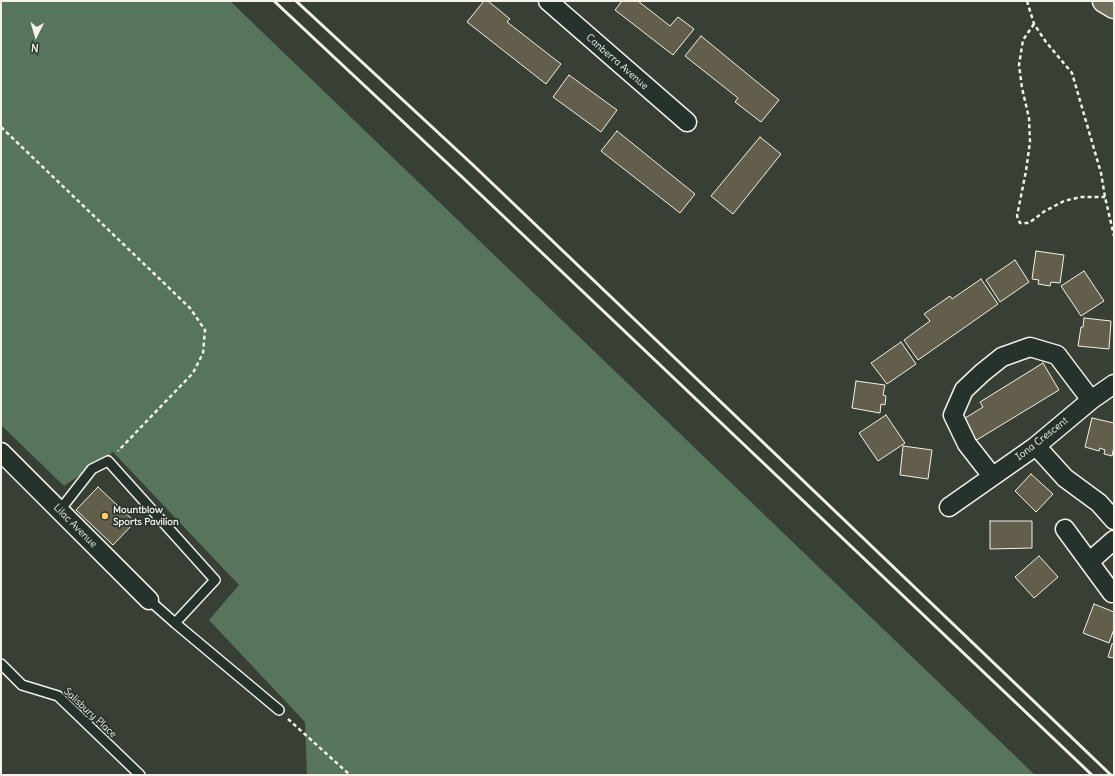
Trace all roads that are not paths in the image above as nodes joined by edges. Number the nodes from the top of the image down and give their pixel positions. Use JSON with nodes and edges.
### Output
{"nodes":[{"id":1,"x":1104,"y":1,"type":"edge"},
{"id":2,"x":551,"y":2,"type":"edge"},
{"id":3,"x":1114,"y":6,"type":"edge"},
{"id":4,"x":686,"y":122,"type":"dead end"},
{"id":5,"x":1114,"y":384,"type":"edge"},
{"id":6,"x":1090,"y":400,"type":"junction"},
{"id":7,"x":1036,"y":446,"type":"junction"},
{"id":8,"x":1,"y":452,"type":"edge"},
{"id":9,"x":992,"y":476,"type":"junction"},
{"id":10,"x":948,"y":507,"type":"dead end"},
{"id":11,"x":60,"y":510,"type":"junction"},
{"id":12,"x":1114,"y":520,"type":"edge"},
{"id":13,"x":1065,"y":529,"type":"dead end"},
{"id":14,"x":1114,"y":540,"type":"edge"},
{"id":15,"x":1089,"y":562,"type":"junction"},
{"id":16,"x":1112,"y":593,"type":"dead end"},
{"id":17,"x":149,"y":600,"type":"joint"},
{"id":18,"x":175,"y":624,"type":"junction"},
{"id":19,"x":1,"y":664,"type":"edge"},
{"id":20,"x":279,"y":710,"type":"road end"},
{"id":21,"x":140,"y":775,"type":"edge"}],
"edges":[{"from":1,"to":3,"type":"main road"},
{"from":2,"to":4,"type":"street","name":"Canberra Avenue"},
{"from":5,"to":6,"type":"street","name":"Iona Crescent"},
{"from":6,"to":7,"type":"street","name":"Iona Crescent"},
{"from":6,"to":9,"type":"street"},
{"from":7,"to":9,"type":"street","name":"Iona Crescent"},
{"from":7,"to":12,"type":"street"},
{"from":8,"to":11,"type":"street","name":"Lilac Avenue"},
{"from":9,"to":10,"type":"street","name":"Iona Crescent"},
{"from":11,"to":17,"type":"street","name":"Lilac Avenue"},
{"from":11,"to":18,"type":"lane"},
{"from":13,"to":15,"type":"street"},
{"from":14,"to":15,"type":"street"},
{"from":15,"to":16,"type":"street"},
{"from":17,"to":18,"type":"lane"},
{"from":18,"to":20,"type":"lane"},
{"from":19,"to":21,"type":"lane","name":"Salisbury Place"}]}
